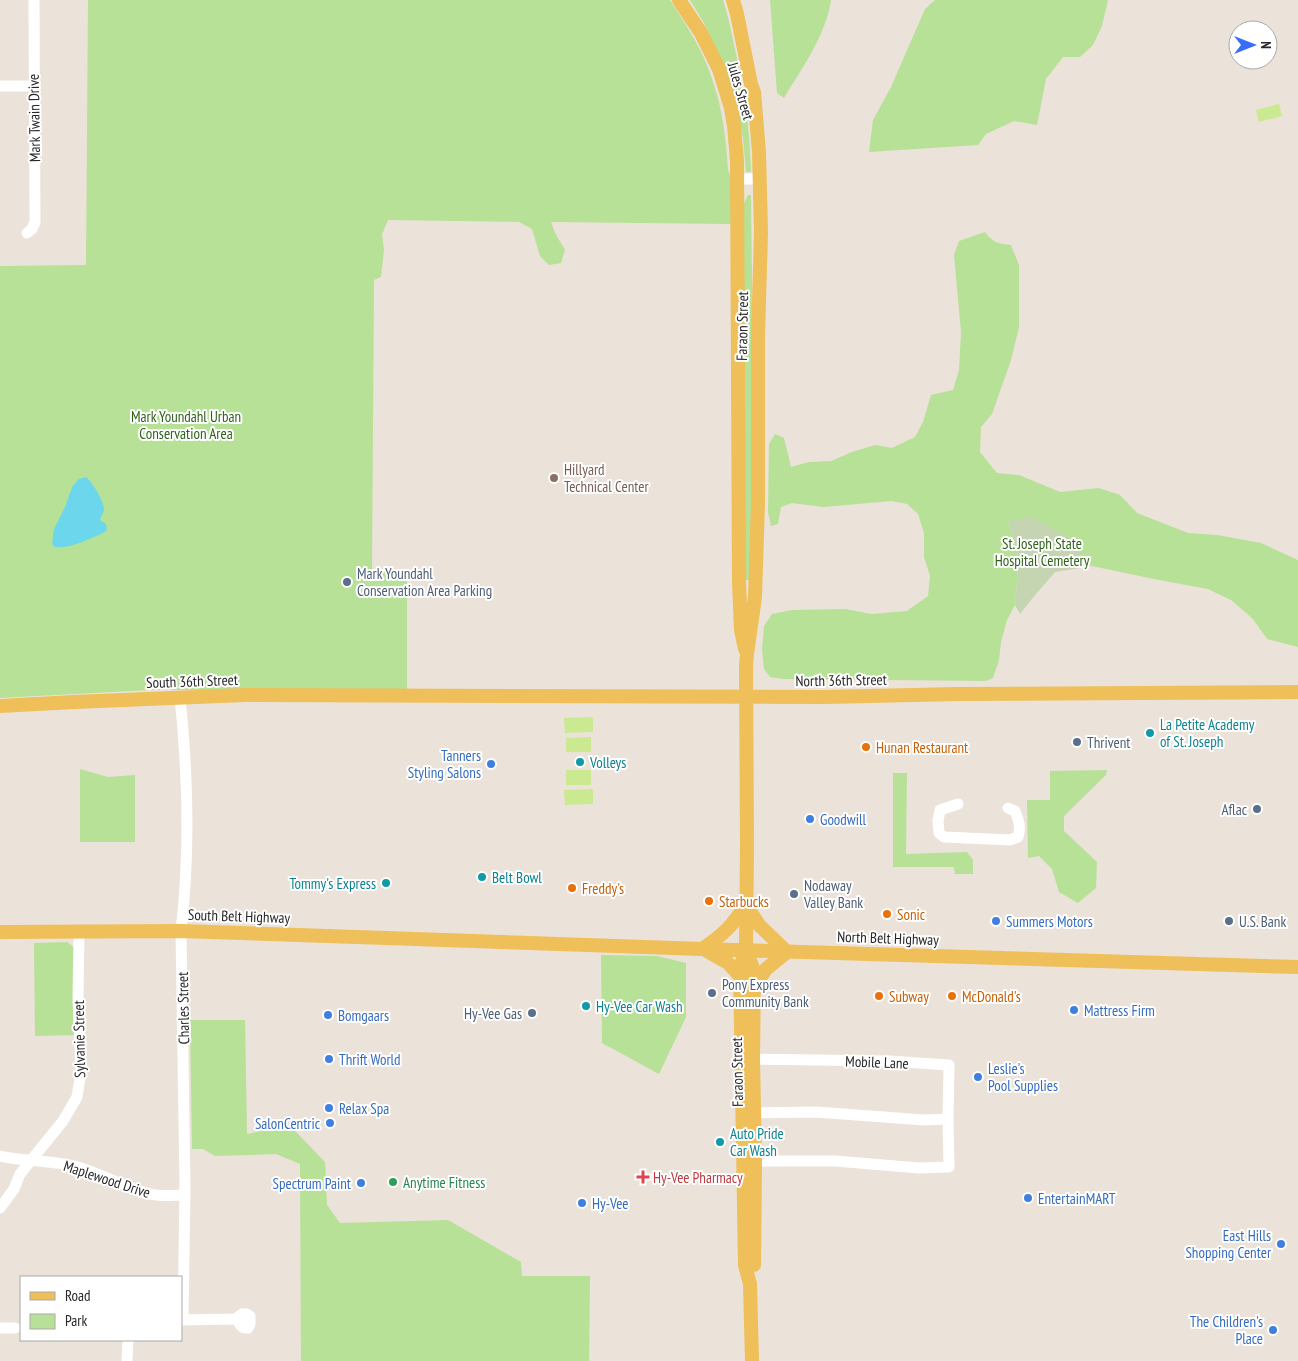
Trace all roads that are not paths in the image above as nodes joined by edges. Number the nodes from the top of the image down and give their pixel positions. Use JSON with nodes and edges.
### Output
{"nodes":[{"id":1,"x":34,"y":0,"type":"edge"},
{"id":2,"x":679,"y":0,"type":"edge"},
{"id":3,"x":733,"y":0,"type":"edge"},
{"id":4,"x":0,"y":86,"type":"edge"},
{"id":5,"x":33,"y":86,"type":"junction"},
{"id":6,"x":737,"y":179,"type":"junction"},
{"id":7,"x":760,"y":179,"type":"junction"},
{"id":8,"x":27,"y":233,"type":"dead end"},
{"id":9,"x":747,"y":654,"type":"junction"},
{"id":10,"x":1298,"y":692,"type":"edge"},
{"id":11,"x":385,"y":696,"type":"joint"},
{"id":12,"x":747,"y":696,"type":"junction"},
{"id":13,"x":180,"y":697,"type":"junction"},
{"id":14,"x":0,"y":706,"type":"edge"},
{"id":15,"x":958,"y":804,"type":"dead end"},
{"id":16,"x":1008,"y":808,"type":"dead end"},
{"id":17,"x":746,"y":905,"type":"junction"},
{"id":18,"x":181,"y":930,"type":"junction"},
{"id":19,"x":79,"y":931,"type":"junction"},
{"id":20,"x":0,"y":932,"type":"edge"},
{"id":21,"x":478,"y":940,"type":"joint"},
{"id":22,"x":702,"y":949,"type":"junction"},
{"id":23,"x":746,"y":950,"type":"junction"},
{"id":24,"x":787,"y":952,"type":"junction"},
{"id":25,"x":1298,"y":967,"type":"edge"},
{"id":26,"x":740,"y":976,"type":"junction"},
{"id":27,"x":754,"y":988,"type":"junction"},
{"id":28,"x":753,"y":1059,"type":"junction"},
{"id":29,"x":754,"y":1113,"type":"junction"},
{"id":30,"x":948,"y":1118,"type":"junction"},
{"id":31,"x":0,"y":1156,"type":"edge"},
{"id":32,"x":31,"y":1161,"type":"junction"},
{"id":33,"x":755,"y":1161,"type":"junction"},
{"id":34,"x":185,"y":1196,"type":"junction"},
{"id":35,"x":0,"y":1208,"type":"edge"},
{"id":36,"x":750,"y":1284,"type":"junction"},
{"id":37,"x":238,"y":1319,"type":"dead end"},
{"id":38,"x":182,"y":1320,"type":"edge"},
{"id":39,"x":0,"y":1328,"type":"edge"},
{"id":40,"x":15,"y":1328,"type":"dead end"},
{"id":41,"x":128,"y":1341,"type":"edge"},
{"id":42,"x":127,"y":1361,"type":"edge"},
{"id":43,"x":752,"y":1361,"type":"edge"}],
"edges":[{"from":1,"to":5,"type":"street","name":"Mark Twain Drive"},
{"from":2,"to":6,"type":"main road","name":"Jules Street"},
{"from":3,"to":7,"type":"main road","name":"Faraon Street"},
{"from":4,"to":5,"type":"street"},
{"from":5,"to":8,"type":"street","name":"Mark Twain Drive"},
{"from":6,"to":7,"type":"street"},
{"from":6,"to":9,"type":"main road","name":"Faraon Street"},
{"from":7,"to":9,"type":"main road","name":"Faraon Street"},
{"from":9,"to":12,"type":"main road","name":"Faraon Street"},
{"from":10,"to":12,"type":"main road","name":"North 36th Street"},
{"from":11,"to":12,"type":"main road","name":"North 36th Street"},
{"from":11,"to":13,"type":"main road","name":"South 36th Street"},
{"from":12,"to":17,"type":"main road","name":"Faraon Street"},
{"from":13,"to":14,"type":"main road","name":"South 36th Street"},
{"from":13,"to":18,"type":"street","name":"Charles Street"},
{"from":15,"to":16,"type":"street"},
{"from":17,"to":22,"type":"main road"},
{"from":17,"to":23,"type":"main road","name":"Faraon Street"},
{"from":17,"to":24,"type":"main road"},
{"from":18,"to":19,"type":"main road","name":"South Belt Highway"},
{"from":18,"to":21,"type":"main road","name":"South Belt Highway"},
{"from":18,"to":34,"type":"street","name":"Charles Street"},
{"from":19,"to":20,"type":"main road","name":"South Belt Highway"},
{"from":19,"to":32,"type":"street","name":"Sylvanie Street"},
{"from":21,"to":22,"type":"main road","name":"North Belt Highway"},
{"from":22,"to":23,"type":"main road","name":"North Belt Highway"},
{"from":22,"to":26,"type":"main road"},
{"from":23,"to":24,"type":"main road","name":"North Belt Highway"},
{"from":23,"to":26,"type":"main road","name":"Faraon Street"},
{"from":23,"to":27,"type":"main road","name":"Faraon Street"},
{"from":24,"to":25,"type":"main road","name":"North Belt Highway"},
{"from":24,"to":27,"type":"main road"},
{"from":26,"to":36,"type":"main road","name":"Faraon Street"},
{"from":27,"to":28,"type":"main road","name":"Faraon Street"},
{"from":28,"to":29,"type":"main road","name":"Faraon Street"},
{"from":28,"to":30,"type":"street","name":"Mobile Lane"},
{"from":29,"to":30,"type":"street"},
{"from":29,"to":33,"type":"main road","name":"Faraon Street"},
{"from":30,"to":33,"type":"street","name":"Mobile Lane"},
{"from":31,"to":32,"type":"street","name":"Maplewood Drive"},
{"from":32,"to":34,"type":"street","name":"Maplewood Drive"},
{"from":32,"to":35,"type":"street","name":"Sylvanie Street"},
{"from":33,"to":36,"type":"main road","name":"Faraon Street"},
{"from":34,"to":38,"type":"street","name":"Charles Street"},
{"from":36,"to":43,"type":"main road","name":"Faraon Street"},
{"from":37,"to":38,"type":"street"},
{"from":39,"to":40,"type":"street"},
{"from":41,"to":42,"type":"street"}]}
